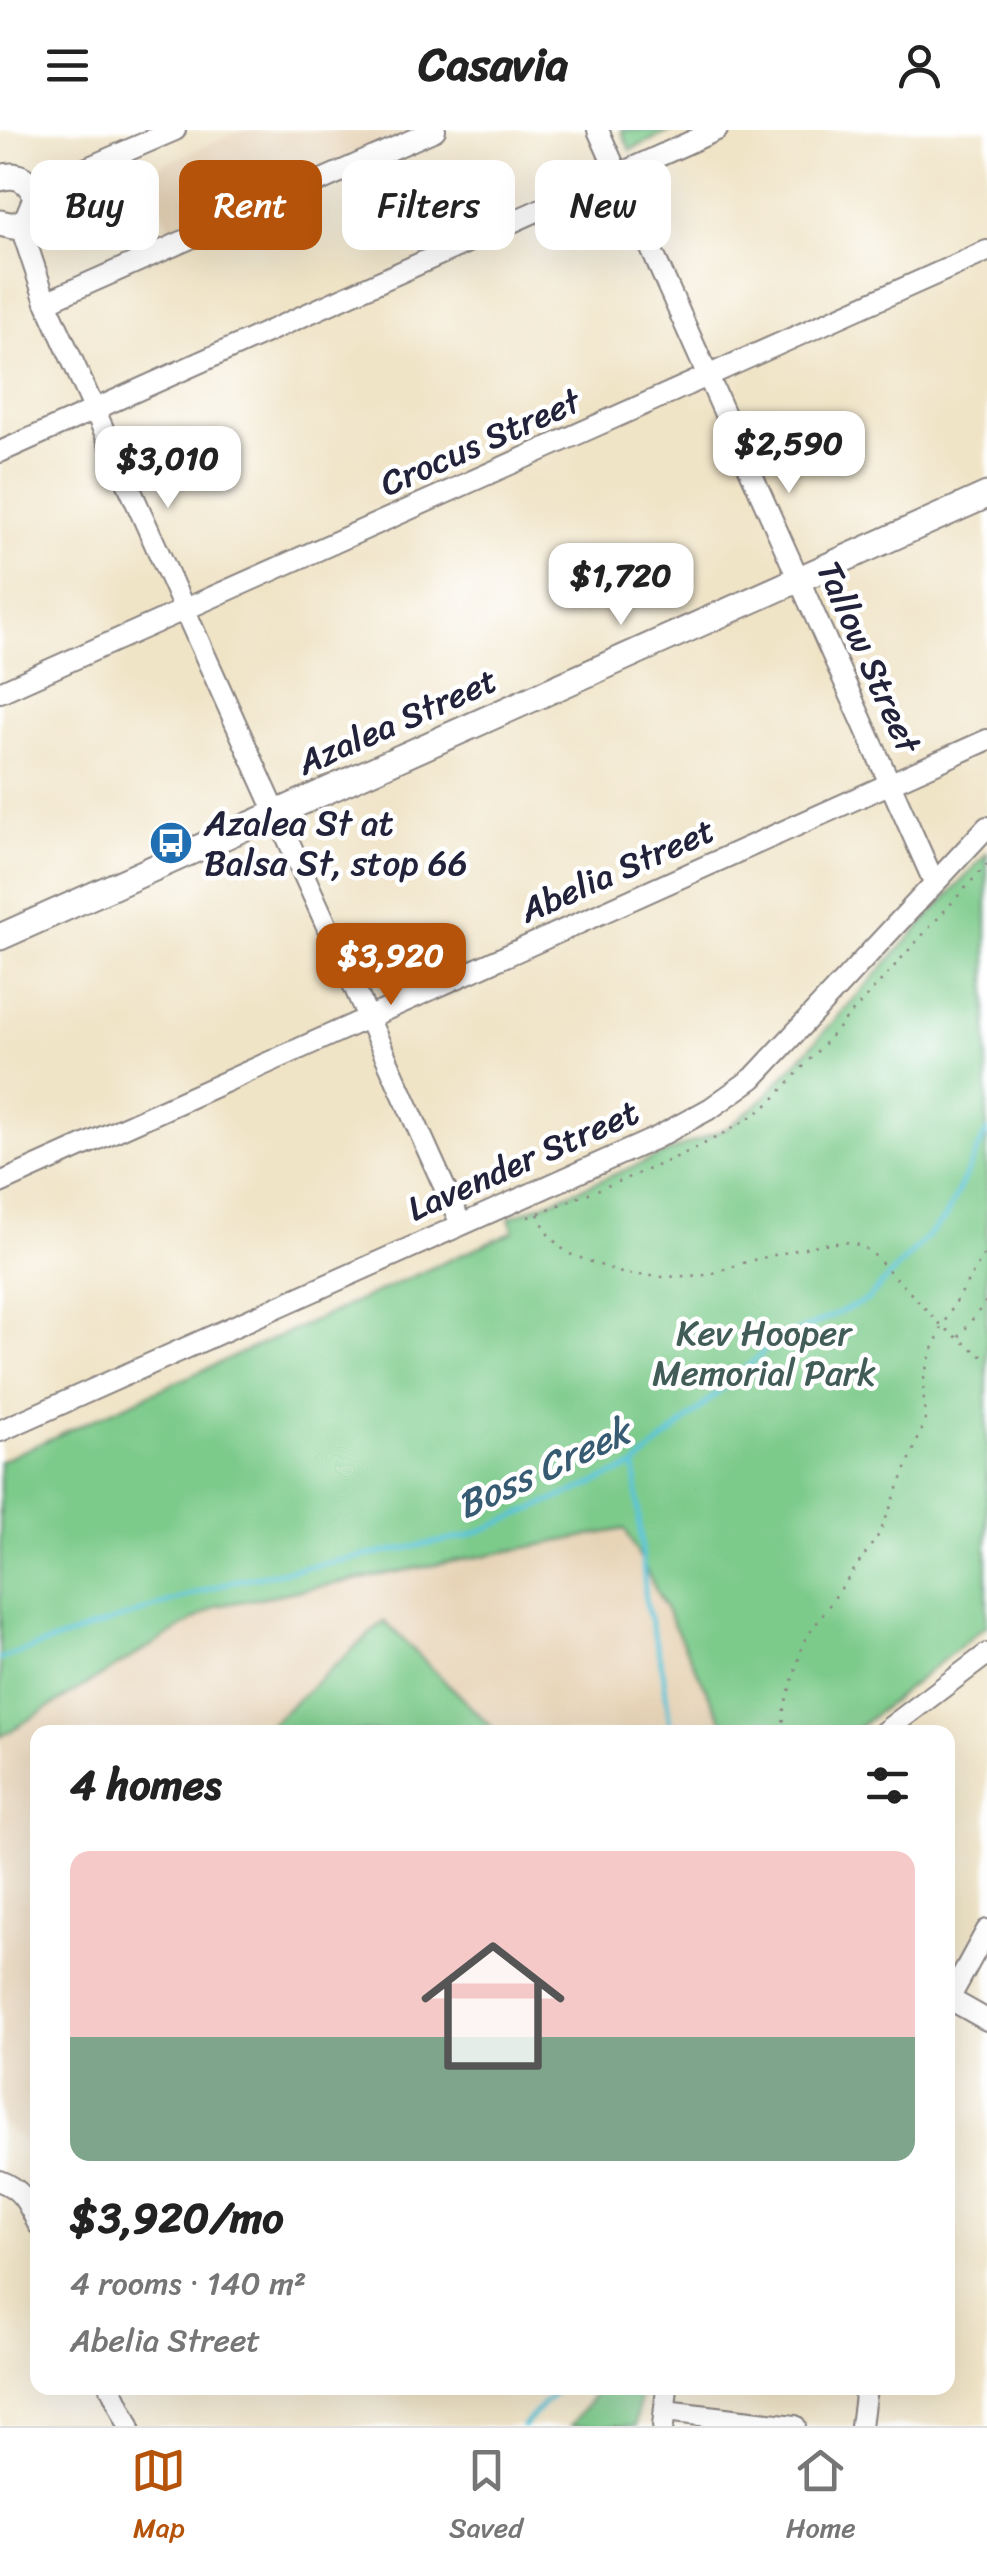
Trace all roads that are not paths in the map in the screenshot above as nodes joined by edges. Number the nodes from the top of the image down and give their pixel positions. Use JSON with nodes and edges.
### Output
{"nodes":[{"id":1,"x":435,"y":130,"type":"edge"},
{"id":2,"x":598,"y":130,"type":"edge"},
{"id":3,"x":718,"y":130,"type":"edge"},
{"id":4,"x":166,"y":132,"type":"edge"},
{"id":5,"x":102,"y":160,"type":"edge"},
{"id":6,"x":612,"y":160,"type":"edge"},
{"id":7,"x":650,"y":160,"type":"edge"},
{"id":8,"x":0,"y":178,"type":"edge"},
{"id":9,"x":30,"y":186,"type":"edge"},
{"id":10,"x":535,"y":212,"type":"edge"},
{"id":11,"x":10,"y":224,"type":"edge"},
{"id":12,"x":652,"y":250,"type":"edge"},
{"id":13,"x":987,"y":251,"type":"edge"},
{"id":14,"x":46,"y":302,"type":"junction"},
{"id":15,"x":708,"y":376,"type":"junction"},
{"id":16,"x":96,"y":410,"type":"junction"},
{"id":17,"x":0,"y":452,"type":"edge"},
{"id":18,"x":987,"y":495,"type":"edge"},
{"id":19,"x":798,"y":578,"type":"junction"},
{"id":20,"x":185,"y":609,"type":"junction"},
{"id":21,"x":0,"y":692,"type":"edge"},
{"id":22,"x":987,"y":740,"type":"edge"},
{"id":23,"x":890,"y":784,"type":"junction"},
{"id":24,"x":278,"y":813,"type":"junction"},
{"id":25,"x":987,"y":826,"type":"edge"},
{"id":26,"x":934,"y":882,"type":"junction"},
{"id":27,"x":0,"y":937,"type":"edge"},
{"id":28,"x":368,"y":1017,"type":"junction"},
{"id":29,"x":0,"y":1184,"type":"edge"},
{"id":30,"x":461,"y":1224,"type":"junction"},
{"id":31,"x":0,"y":1431,"type":"edge"},
{"id":32,"x":987,"y":1654,"type":"edge"},
{"id":33,"x":893,"y":1725,"type":"edge"},
{"id":34,"x":987,"y":1930,"type":"edge"},
{"id":35,"x":955,"y":1987,"type":"edge"},
{"id":36,"x":955,"y":2003,"type":"edge"},
{"id":37,"x":987,"y":2020,"type":"edge"},
{"id":38,"x":0,"y":2181,"type":"edge"},
{"id":39,"x":30,"y":2207,"type":"edge"},
{"id":40,"x":114,"y":2395,"type":"edge"},
{"id":41,"x":865,"y":2395,"type":"edge"},
{"id":42,"x":664,"y":2418,"type":"edge"},
{"id":43,"x":129,"y":2426,"type":"edge"},
{"id":44,"x":795,"y":2426,"type":"edge"},
{"id":45,"x":861,"y":2426,"type":"edge"}],
"edges":[{"from":1,"to":14,"type":"street"},
{"from":2,"to":6,"type":"street","name":"Tallow Street"},
{"from":3,"to":7,"type":"street"},
{"from":4,"to":5,"type":"street"},
{"from":8,"to":9,"type":"street"},
{"from":10,"to":16,"type":"street"},
{"from":11,"to":14,"type":"street"},
{"from":12,"to":15,"type":"street","name":"Tallow Street"},
{"from":13,"to":15,"type":"street","name":"Crocus Street"},
{"from":14,"to":16,"type":"street"},
{"from":15,"to":19,"type":"street","name":"Tallow Street"},
{"from":15,"to":20,"type":"street","name":"Crocus Street"},
{"from":16,"to":17,"type":"street"},
{"from":16,"to":20,"type":"street"},
{"from":18,"to":19,"type":"street","name":"Azalea Street"},
{"from":19,"to":23,"type":"street","name":"Tallow Street"},
{"from":19,"to":24,"type":"street","name":"Azalea Street"},
{"from":20,"to":21,"type":"street","name":"Crocus Street"},
{"from":20,"to":24,"type":"street"},
{"from":22,"to":23,"type":"street","name":"Abelia Street"},
{"from":23,"to":26,"type":"street","name":"Tallow Street"},
{"from":23,"to":28,"type":"street","name":"Abelia Street"},
{"from":24,"to":27,"type":"street","name":"Azalea Street"},
{"from":24,"to":28,"type":"street"},
{"from":25,"to":26,"type":"street","name":"Lavender Street"},
{"from":26,"to":30,"type":"street","name":"Lavender Street"},
{"from":28,"to":29,"type":"street","name":"Abelia Street"},
{"from":28,"to":30,"type":"street"},
{"from":30,"to":31,"type":"street","name":"Lavender Street"},
{"from":32,"to":33,"type":"street"},
{"from":34,"to":35,"type":"street"},
{"from":36,"to":37,"type":"street"},
{"from":38,"to":39,"type":"street"},
{"from":40,"to":43,"type":"street"},
{"from":41,"to":45,"type":"street"},
{"from":42,"to":44,"type":"street"}]}
